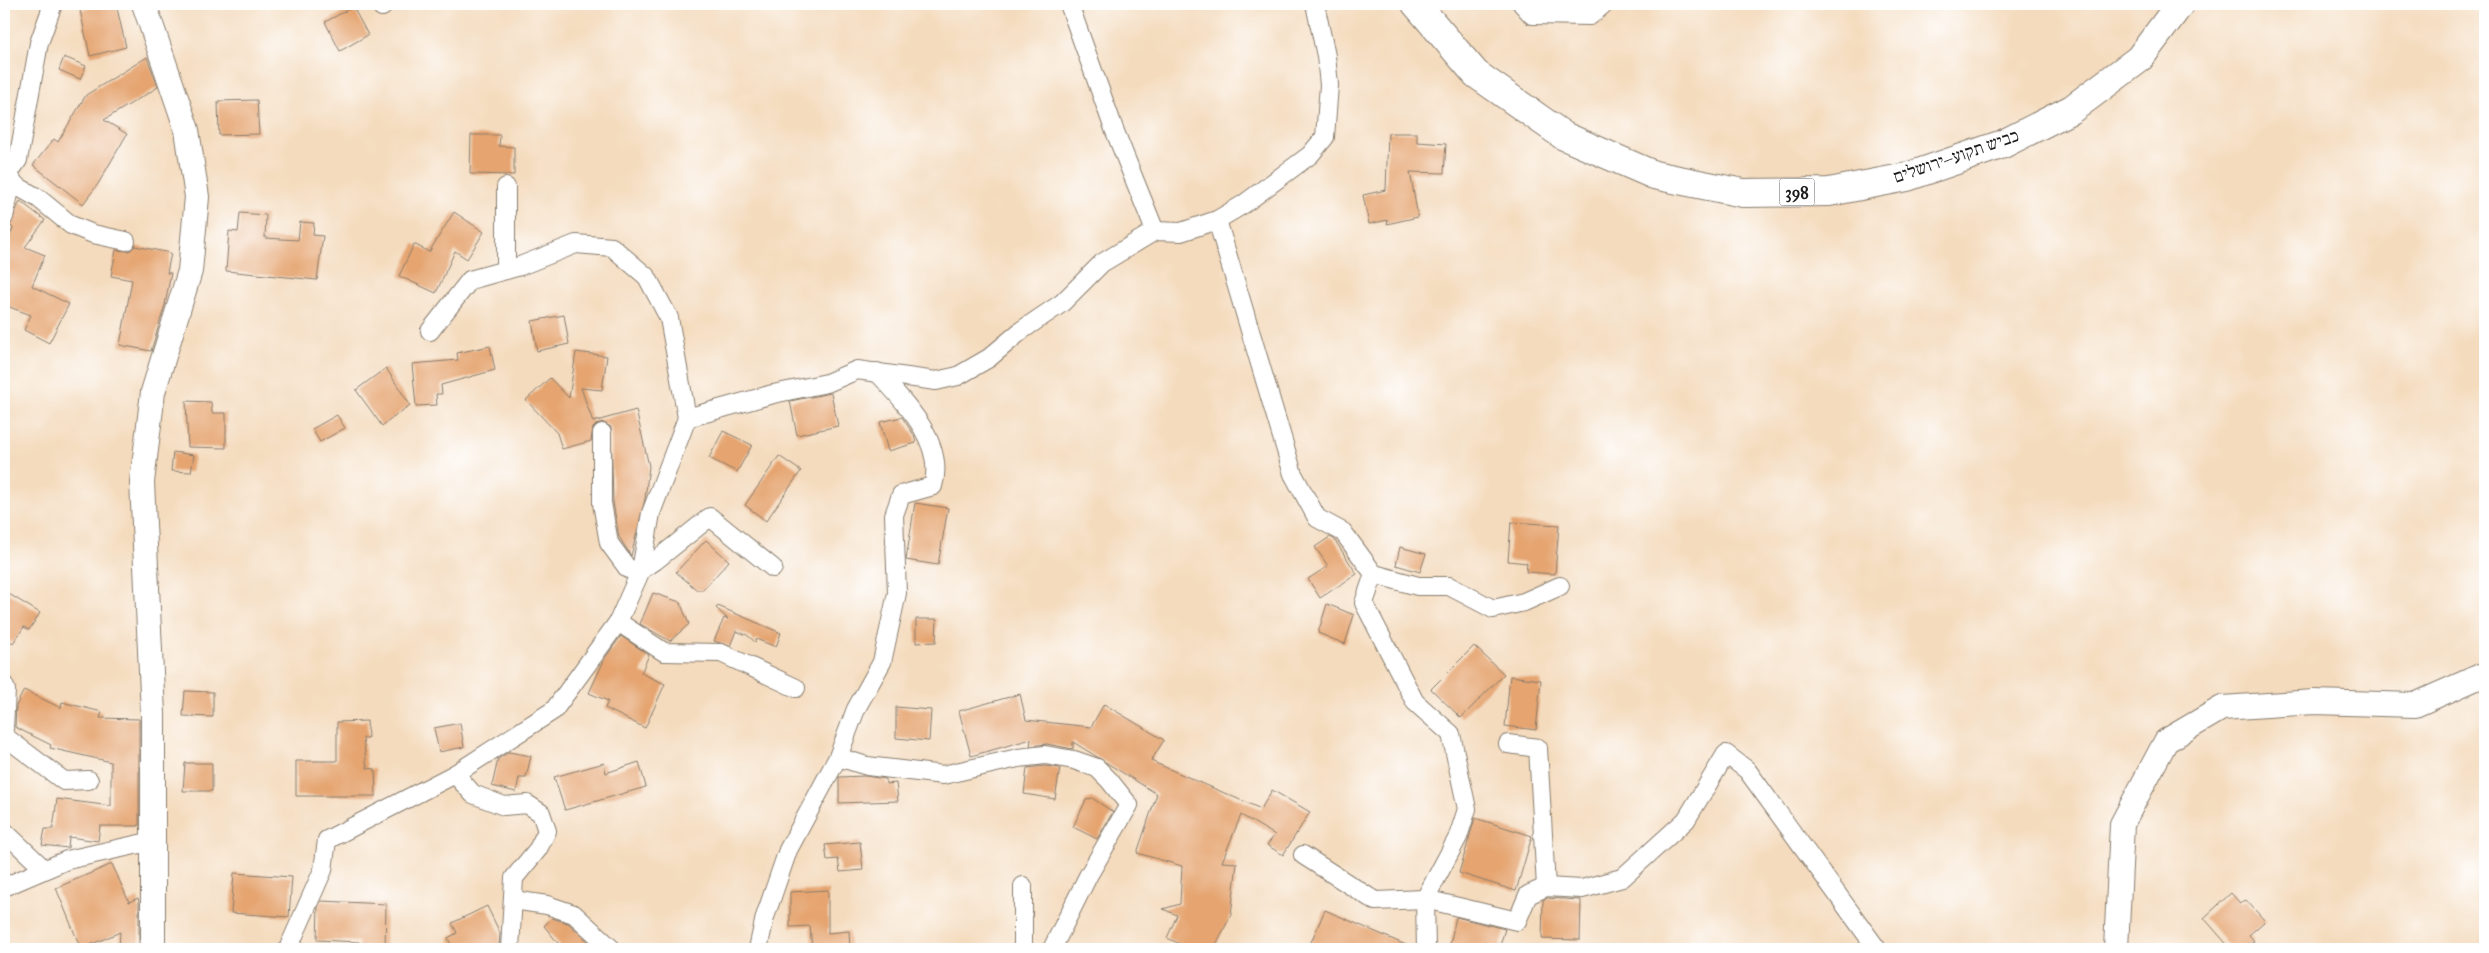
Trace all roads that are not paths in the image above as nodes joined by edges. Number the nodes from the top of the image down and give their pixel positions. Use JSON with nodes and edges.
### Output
{"nodes":[{"id":1,"x":53,"y":4,"type":"edge"},
{"id":2,"x":144,"y":4,"type":"edge"},
{"id":3,"x":1069,"y":4,"type":"edge"},
{"id":4,"x":1315,"y":4,"type":"edge"},
{"id":5,"x":1416,"y":4,"type":"edge"},
{"id":6,"x":1522,"y":4,"type":"edge"},
{"id":7,"x":1604,"y":4,"type":"edge"},
{"id":8,"x":2180,"y":4,"type":"edge"},
{"id":9,"x":9,"y":178,"type":"edge"},
{"id":10,"x":506,"y":187,"type":"dead end"},
{"id":11,"x":4,"y":217,"type":"edge"},
{"id":12,"x":1217,"y":220,"type":"junction"},
{"id":13,"x":1154,"y":231,"type":"junction"},
{"id":14,"x":126,"y":241,"type":"dead end"},
{"id":15,"x":506,"y":270,"type":"junction"},
{"id":16,"x":430,"y":331,"type":"dead end"},
{"id":17,"x":877,"y":372,"type":"junction"},
{"id":18,"x":687,"y":418,"type":"junction"},
{"id":19,"x":602,"y":434,"type":"dead end"},
{"id":20,"x":773,"y":568,"type":"dead end"},
{"id":21,"x":641,"y":570,"type":"junction"},
{"id":22,"x":1374,"y":574,"type":"junction"},
{"id":23,"x":1560,"y":586,"type":"dead end"},
{"id":24,"x":618,"y":622,"type":"junction"},
{"id":25,"x":2485,"y":674,"type":"edge"},
{"id":26,"x":4,"y":686,"type":"edge"},
{"id":27,"x":796,"y":688,"type":"dead end"},
{"id":28,"x":4,"y":729,"type":"edge"},
{"id":29,"x":4,"y":736,"type":"edge"},
{"id":30,"x":1508,"y":744,"type":"dead end"},
{"id":31,"x":838,"y":757,"type":"junction"},
{"id":32,"x":455,"y":774,"type":"junction"},
{"id":33,"x":89,"y":780,"type":"dead end"},
{"id":34,"x":4,"y":831,"type":"edge"},
{"id":35,"x":153,"y":840,"type":"junction"},
{"id":36,"x":1303,"y":856,"type":"dead end"},
{"id":37,"x":44,"y":870,"type":"junction"},
{"id":38,"x":1023,"y":886,"type":"dead end"},
{"id":39,"x":4,"y":887,"type":"edge"},
{"id":40,"x":1546,"y":887,"type":"junction"},
{"id":41,"x":1425,"y":899,"type":"junction"},
{"id":42,"x":513,"y":900,"type":"junction"},
{"id":43,"x":153,"y":949,"type":"edge"},
{"id":44,"x":288,"y":949,"type":"edge"},
{"id":45,"x":510,"y":949,"type":"edge"},
{"id":46,"x":612,"y":949,"type":"edge"},
{"id":47,"x":758,"y":949,"type":"edge"},
{"id":48,"x":1023,"y":949,"type":"edge"},
{"id":49,"x":1052,"y":949,"type":"edge"},
{"id":50,"x":1426,"y":949,"type":"edge"},
{"id":51,"x":1877,"y":949,"type":"edge"},
{"id":52,"x":2116,"y":949,"type":"edge"}],
"edges":[{"from":1,"to":9,"type":"street"},
{"from":2,"to":35,"type":"street"},
{"from":3,"to":13,"type":"street"},
{"from":4,"to":12,"type":"street"},
{"from":5,"to":8,"type":"main road","name":"כביש תקוע–ירושלים","number":"398"},
{"from":6,"to":7,"type":"street"},
{"from":9,"to":11,"type":"street"},
{"from":9,"to":14,"type":"street"},
{"from":10,"to":15,"type":"street"},
{"from":12,"to":13,"type":"street"},
{"from":12,"to":22,"type":"street"},
{"from":13,"to":17,"type":"street"},
{"from":15,"to":16,"type":"street"},
{"from":15,"to":18,"type":"street"},
{"from":17,"to":18,"type":"street"},
{"from":17,"to":31,"type":"street"},
{"from":18,"to":21,"type":"street"},
{"from":19,"to":21,"type":"street"},
{"from":20,"to":21,"type":"street"},
{"from":21,"to":24,"type":"street"},
{"from":22,"to":23,"type":"street"},
{"from":22,"to":41,"type":"street"},
{"from":24,"to":27,"type":"street"},
{"from":24,"to":32,"type":"street"},
{"from":25,"to":52,"type":"street"},
{"from":26,"to":28,"type":"street"},
{"from":29,"to":33,"type":"street"},
{"from":30,"to":40,"type":"street"},
{"from":31,"to":47,"type":"street"},
{"from":31,"to":49,"type":"street"},
{"from":32,"to":42,"type":"street"},
{"from":32,"to":44,"type":"street"},
{"from":34,"to":37,"type":"street"},
{"from":35,"to":37,"type":"street"},
{"from":35,"to":43,"type":"street"},
{"from":36,"to":41,"type":"street"},
{"from":37,"to":39,"type":"street"},
{"from":38,"to":48,"type":"street"},
{"from":40,"to":41,"type":"street"},
{"from":40,"to":51,"type":"street"},
{"from":41,"to":50,"type":"street"},
{"from":42,"to":45,"type":"street"},
{"from":42,"to":46,"type":"street"}]}
